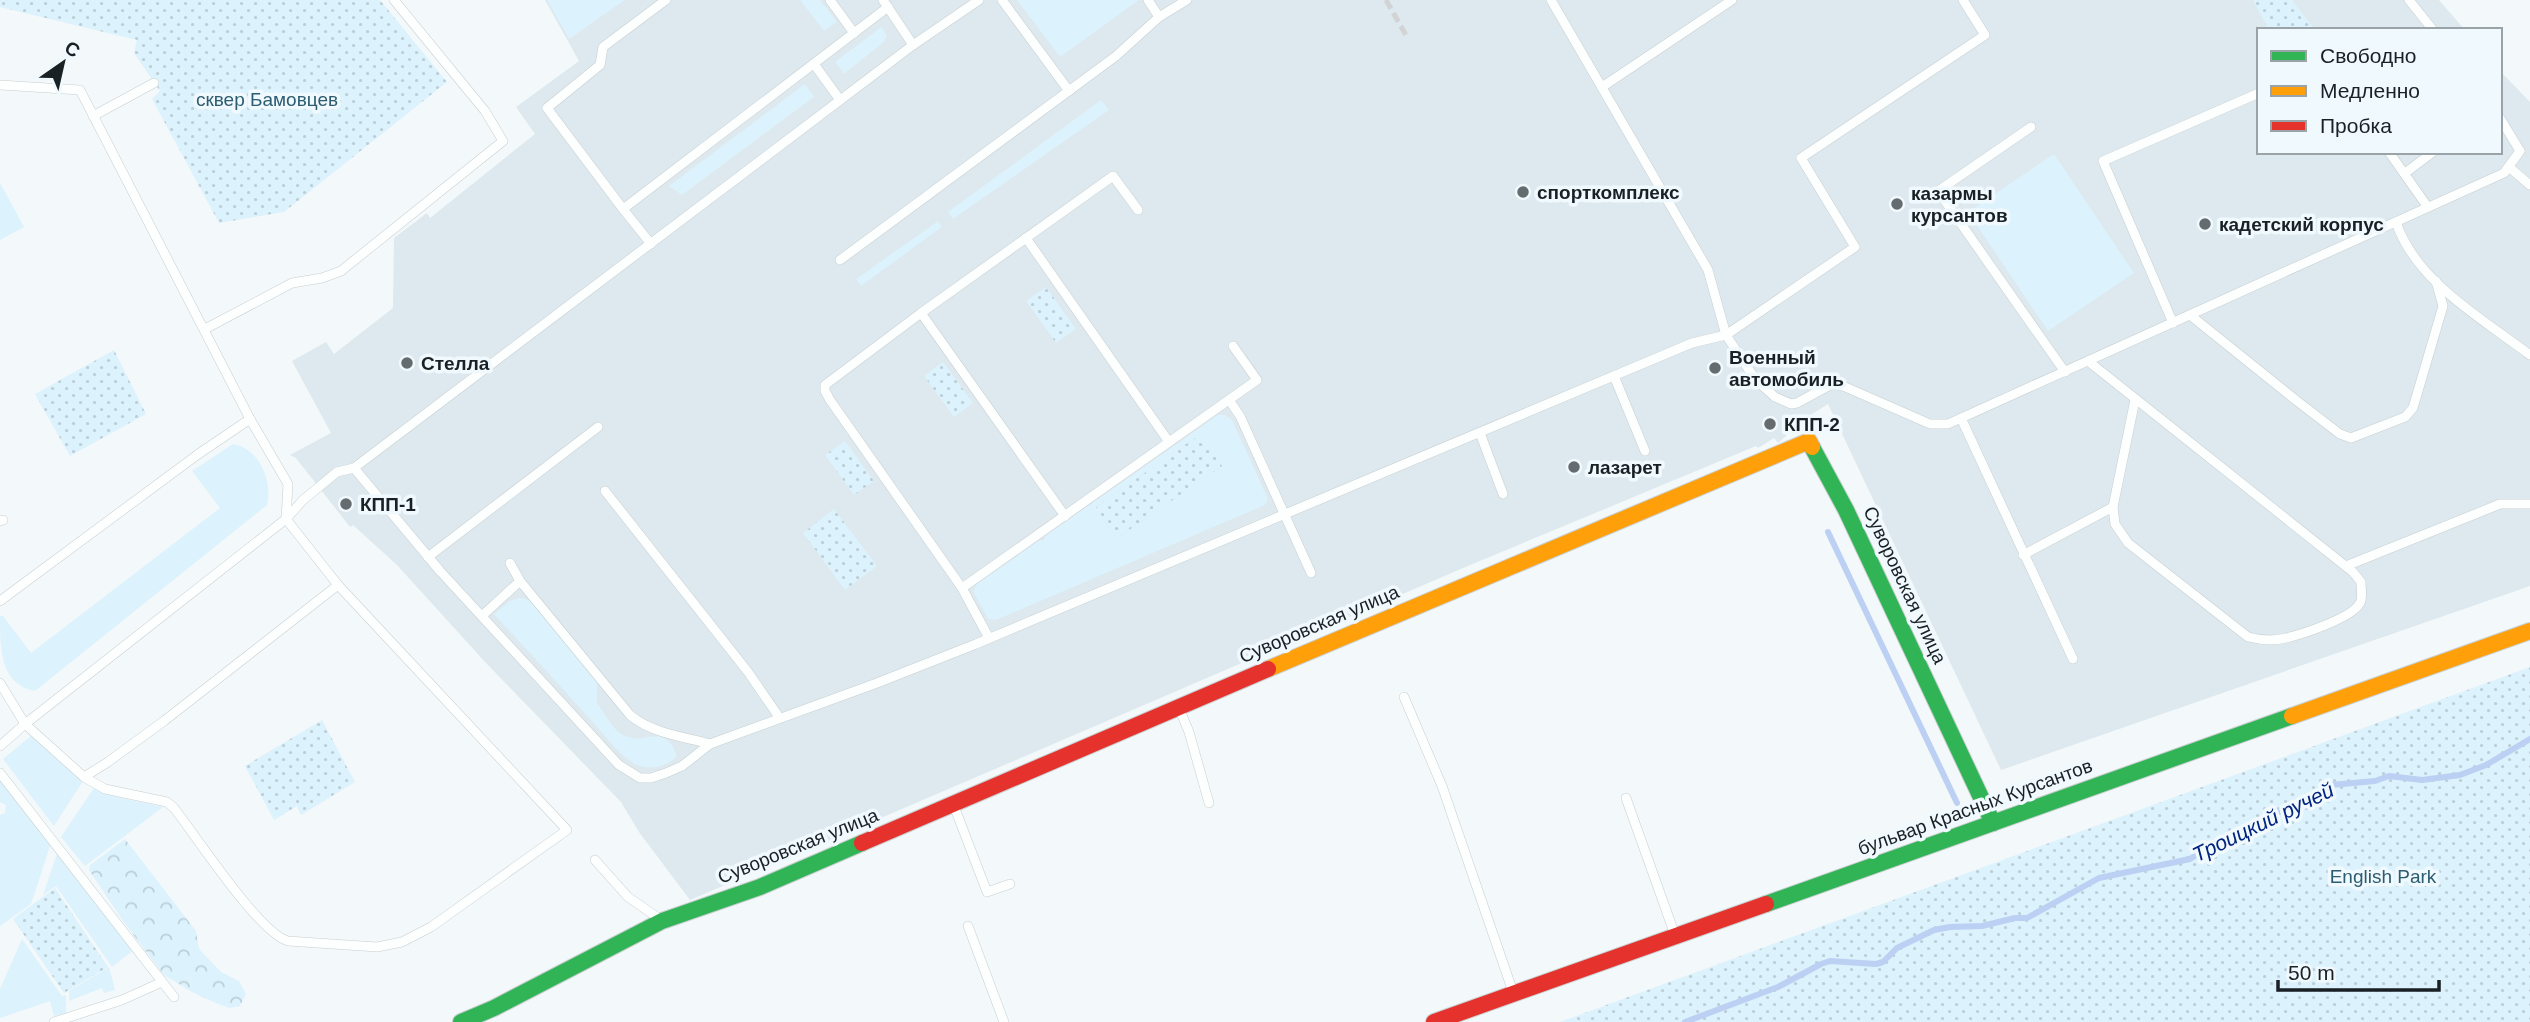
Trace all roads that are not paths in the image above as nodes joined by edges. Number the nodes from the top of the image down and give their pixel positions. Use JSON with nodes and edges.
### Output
{"nodes":[{"id":1,"x":394,"y":0,"type":"edge"},
{"id":2,"x":666,"y":0,"type":"edge"},
{"id":3,"x":830,"y":0,"type":"edge"},
{"id":4,"x":979,"y":0,"type":"edge"},
{"id":5,"x":1002,"y":0,"type":"edge"},
{"id":6,"x":1148,"y":0,"type":"edge"},
{"id":7,"x":1186,"y":0,"type":"edge"},
{"id":8,"x":1551,"y":0,"type":"edge"},
{"id":9,"x":1732,"y":0,"type":"edge"},
{"id":10,"x":1963,"y":0,"type":"edge"},
{"id":11,"x":2409,"y":0,"type":"edge"},
{"id":12,"x":885,"y":4,"type":"edge"},
{"id":13,"x":1159,"y":16,"type":"junction"},
{"id":14,"x":2431,"y":28,"type":"edge"},
{"id":15,"x":854,"y":33,"type":"junction"},
{"id":16,"x":913,"y":45,"type":"junction"},
{"id":17,"x":814,"y":64,"type":"junction"},
{"id":18,"x":154,"y":83,"type":"dead end"},
{"id":19,"x":0,"y":85,"type":"edge"},
{"id":20,"x":1602,"y":88,"type":"junction"},
{"id":21,"x":1069,"y":91,"type":"junction"},
{"id":22,"x":2257,"y":94,"type":"edge"},
{"id":23,"x":841,"y":100,"type":"junction"},
{"id":24,"x":93,"y":116,"type":"junction"},
{"id":25,"x":2502,"y":121,"type":"edge"},
{"id":26,"x":2031,"y":127,"type":"dead end"},
{"id":27,"x":2525,"y":152,"type":"edge"},
{"id":28,"x":2391,"y":154,"type":"edge"},
{"id":29,"x":2430,"y":154,"type":"edge"},
{"id":30,"x":2509,"y":167,"type":"junction"},
{"id":31,"x":2405,"y":173,"type":"junction"},
{"id":32,"x":2530,"y":185,"type":"edge"},
{"id":33,"x":2427,"y":206,"type":"junction"},
{"id":34,"x":623,"y":209,"type":"junction"},
{"id":35,"x":1138,"y":210,"type":"dead end"},
{"id":36,"x":2396,"y":222,"type":"junction"},
{"id":37,"x":1026,"y":238,"type":"junction"},
{"id":38,"x":650,"y":244,"type":"junction"},
{"id":39,"x":840,"y":260,"type":"dead end"},
{"id":40,"x":2436,"y":281,"type":"junction"},
{"id":41,"x":921,"y":313,"type":"junction"},
{"id":42,"x":2190,"y":315,"type":"junction"},
{"id":43,"x":2173,"y":323,"type":"junction"},
{"id":44,"x":205,"y":329,"type":"junction"},
{"id":45,"x":1726,"y":335,"type":"junction"},
{"id":46,"x":1233,"y":346,"type":"dead end"},
{"id":47,"x":2530,"y":355,"type":"edge"},
{"id":48,"x":2088,"y":361,"type":"junction"},
{"id":49,"x":2065,"y":372,"type":"junction"},
{"id":50,"x":1614,"y":376,"type":"junction"},
{"id":51,"x":1229,"y":400,"type":"junction"},
{"id":52,"x":2135,"y":400,"type":"junction"},
{"id":53,"x":1961,"y":418,"type":"junction"},
{"id":54,"x":250,"y":419,"type":"junction"},
{"id":55,"x":598,"y":427,"type":"dead end"},
{"id":56,"x":1480,"y":433,"type":"junction"},
{"id":57,"x":1169,"y":442,"type":"junction"},
{"id":58,"x":1645,"y":451,"type":"dead end"},
{"id":59,"x":354,"y":468,"type":"junction"},
{"id":60,"x":606,"y":491,"type":"dead end"},
{"id":61,"x":1503,"y":494,"type":"dead end"},
{"id":62,"x":2530,"y":504,"type":"edge"},
{"id":63,"x":2113,"y":507,"type":"junction"},
{"id":64,"x":1284,"y":514,"type":"junction"},
{"id":65,"x":1065,"y":516,"type":"junction"},
{"id":66,"x":286,"y":519,"type":"junction"},
{"id":67,"x":2023,"y":555,"type":"junction"},
{"id":68,"x":428,"y":557,"type":"junction"},
{"id":69,"x":510,"y":563,"type":"dead end"},
{"id":70,"x":2346,"y":566,"type":"junction"},
{"id":71,"x":1311,"y":573,"type":"dead end"},
{"id":72,"x":520,"y":581,"type":"junction"},
{"id":73,"x":338,"y":585,"type":"junction"},
{"id":74,"x":962,"y":588,"type":"junction"},
{"id":75,"x":0,"y":601,"type":"edge"},
{"id":76,"x":481,"y":616,"type":"junction"},
{"id":77,"x":2530,"y":631,"type":"edge"},
{"id":78,"x":989,"y":638,"type":"junction"},
{"id":79,"x":2073,"y":659,"type":"dead end"},
{"id":80,"x":0,"y":683,"type":"edge"},
{"id":81,"x":1404,"y":697,"type":"dead end"},
{"id":82,"x":1178,"y":708,"type":"junction"},
{"id":83,"x":779,"y":717,"type":"junction"},
{"id":84,"x":25,"y":724,"type":"junction"},
{"id":85,"x":710,"y":744,"type":"junction"},
{"id":86,"x":0,"y":746,"type":"edge"},
{"id":87,"x":0,"y":773,"type":"edge"},
{"id":88,"x":84,"y":777,"type":"junction"},
{"id":89,"x":1626,"y":798,"type":"dead end"},
{"id":90,"x":1209,"y":803,"type":"dead end"},
{"id":91,"x":954,"y":804,"type":"junction"},
{"id":92,"x":1993,"y":823,"type":"junction"},
{"id":93,"x":594,"y":860,"type":"dead end"},
{"id":94,"x":1010,"y":884,"type":"dead end"},
{"id":95,"x":662,"y":921,"type":"junction"},
{"id":96,"x":968,"y":926,"type":"dead end"},
{"id":97,"x":1675,"y":936,"type":"junction"},
{"id":98,"x":162,"y":982,"type":"junction"},
{"id":99,"x":1514,"y":993,"type":"junction"},
{"id":100,"x":174,"y":997,"type":"dead end"},
{"id":101,"x":54,"y":1022,"type":"edge"},
{"id":102,"x":461,"y":1022,"type":"edge"},
{"id":103,"x":1004,"y":1022,"type":"edge"},
{"id":104,"x":1434,"y":1022,"type":"edge"}],
"edges":[{"from":1,"to":44,"type":"lane"},
{"from":2,"to":34,"type":"lane"},
{"from":3,"to":15,"type":"lane"},
{"from":4,"to":16,"type":"lane"},
{"from":5,"to":21,"type":"lane"},
{"from":6,"to":13,"type":"lane"},
{"from":7,"to":13,"type":"lane"},
{"from":8,"to":20,"type":"lane"},
{"from":9,"to":20,"type":"lane"},
{"from":10,"to":45,"type":"lane"},
{"from":11,"to":14,"type":"lane"},
{"from":12,"to":15,"type":"lane"},
{"from":12,"to":16,"type":"lane"},
{"from":13,"to":21,"type":"lane"},
{"from":15,"to":17,"type":"lane"},
{"from":16,"to":23,"type":"lane"},
{"from":17,"to":23,"type":"lane"},
{"from":17,"to":34,"type":"lane"},
{"from":18,"to":24,"type":"lane"},
{"from":19,"to":24,"type":"lane"},
{"from":20,"to":45,"type":"lane"},
{"from":21,"to":39,"type":"lane"},
{"from":22,"to":43,"type":"lane"},
{"from":23,"to":38,"type":"lane"},
{"from":24,"to":44,"type":"lane"},
{"from":25,"to":27,"type":"lane"},
{"from":26,"to":49,"type":"lane"},
{"from":27,"to":30,"type":"lane"},
{"from":28,"to":31,"type":"lane"},
{"from":29,"to":31,"type":"lane"},
{"from":30,"to":32,"type":"lane"},
{"from":30,"to":33,"type":"lane"},
{"from":31,"to":33,"type":"lane"},
{"from":33,"to":36,"type":"lane"},
{"from":34,"to":38,"type":"lane"},
{"from":35,"to":37,"type":"lane"},
{"from":36,"to":40,"type":"lane"},
{"from":36,"to":42,"type":"lane"},
{"from":37,"to":41,"type":"lane"},
{"from":37,"to":57,"type":"lane"},
{"from":38,"to":59,"type":"lane"},
{"from":40,"to":42,"type":"lane"},
{"from":40,"to":47,"type":"lane"},
{"from":41,"to":65,"type":"lane"},
{"from":41,"to":74,"type":"lane"},
{"from":42,"to":43,"type":"lane"},
{"from":43,"to":48,"type":"lane"},
{"from":44,"to":54,"type":"lane"},
{"from":45,"to":50,"type":"lane"},
{"from":45,"to":53,"type":"lane"},
{"from":46,"to":51,"type":"lane"},
{"from":48,"to":49,"type":"lane"},
{"from":48,"to":52,"type":"lane"},
{"from":49,"to":53,"type":"lane"},
{"from":50,"to":56,"type":"lane"},
{"from":50,"to":58,"type":"lane"},
{"from":51,"to":57,"type":"lane"},
{"from":51,"to":64,"type":"lane"},
{"from":52,"to":63,"type":"lane"},
{"from":52,"to":70,"type":"lane"},
{"from":53,"to":67,"type":"lane"},
{"from":54,"to":66,"type":"lane"},
{"from":54,"to":75,"type":"lane"},
{"from":55,"to":68,"type":"lane"},
{"from":56,"to":61,"type":"lane"},
{"from":56,"to":64,"type":"lane"},
{"from":57,"to":65,"type":"lane"},
{"from":59,"to":66,"type":"lane"},
{"from":59,"to":68,"type":"lane"},
{"from":60,"to":83,"type":"lane"},
{"from":62,"to":70,"type":"lane"},
{"from":63,"to":67,"type":"lane"},
{"from":63,"to":70,"type":"lane"},
{"from":64,"to":71,"type":"lane"},
{"from":64,"to":78,"type":"lane"},
{"from":65,"to":74,"type":"lane"},
{"from":66,"to":73,"type":"lane"},
{"from":66,"to":84,"type":"lane"},
{"from":67,"to":79,"type":"lane"},
{"from":68,"to":76,"type":"lane"},
{"from":69,"to":72,"type":"lane"},
{"from":72,"to":76,"type":"lane"},
{"from":72,"to":85,"type":"lane"},
{"from":73,"to":88,"type":"lane"},
{"from":73,"to":88,"type":"lane"},
{"from":74,"to":78,"type":"lane"},
{"from":76,"to":85,"type":"lane"},
{"from":77,"to":92,"type":"street","name":"бульвар Красных Курсантов"},
{"from":78,"to":83,"type":"lane"},
{"from":80,"to":84,"type":"lane"},
{"from":81,"to":99,"type":"lane"},
{"from":82,"to":90,"type":"lane"},
{"from":82,"to":91,"type":"street","name":"Суворовская улица"},
{"from":82,"to":92,"type":"street","name":"Суворовская улица"},
{"from":83,"to":85,"type":"lane"},
{"from":84,"to":86,"type":"lane"},
{"from":84,"to":88,"type":"lane"},
{"from":87,"to":98,"type":"lane"},
{"from":89,"to":97,"type":"lane"},
{"from":91,"to":94,"type":"lane"},
{"from":91,"to":95,"type":"street","name":"Суворовская улица"},
{"from":92,"to":97,"type":"street","name":"бульвар Красных Курсантов"},
{"from":93,"to":95,"type":"lane"},
{"from":95,"to":102,"type":"street","name":"Суворовская улица"},
{"from":96,"to":103,"type":"lane"},
{"from":97,"to":99,"type":"street","name":"бульвар Красных Курсантов"},
{"from":98,"to":100,"type":"lane"},
{"from":98,"to":101,"type":"lane"},
{"from":99,"to":104,"type":"street","name":"бульвар Красных Курсантов"}]}
